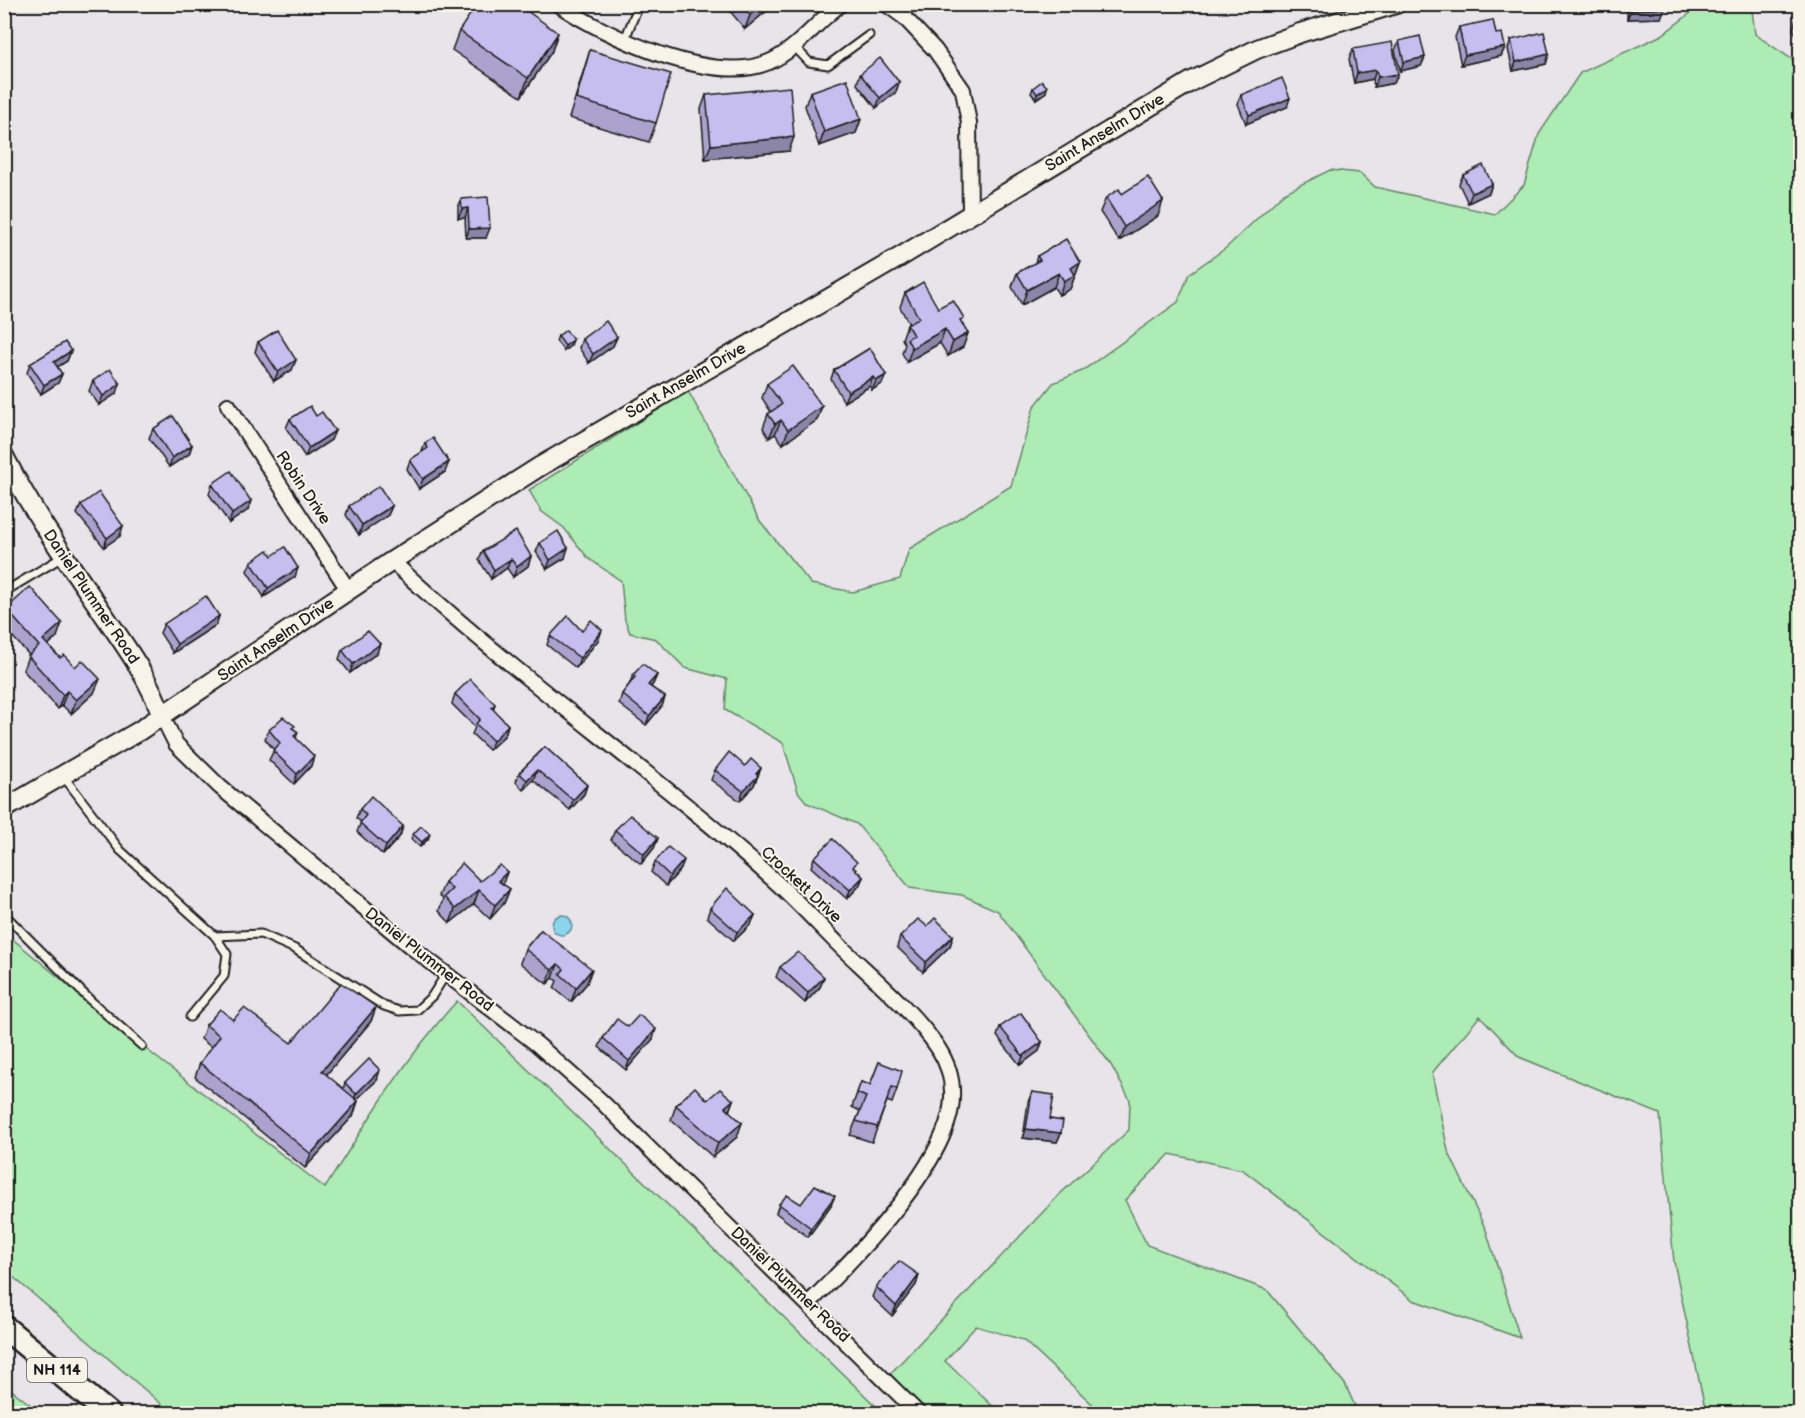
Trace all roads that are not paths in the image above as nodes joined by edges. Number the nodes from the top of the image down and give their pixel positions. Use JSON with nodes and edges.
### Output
{"nodes":[{"id":1,"x":558,"y":4,"type":"edge"},
{"id":2,"x":639,"y":4,"type":"edge"},
{"id":3,"x":841,"y":4,"type":"edge"},
{"id":4,"x":886,"y":4,"type":"edge"},
{"id":5,"x":1395,"y":4,"type":"edge"},
{"id":6,"x":869,"y":35,"type":"dead end"},
{"id":7,"x":626,"y":39,"type":"junction"},
{"id":8,"x":793,"y":45,"type":"junction"},
{"id":9,"x":970,"y":214,"type":"junction"},
{"id":10,"x":228,"y":405,"type":"dead end"},
{"id":11,"x":4,"y":456,"type":"edge"},
{"id":12,"x":64,"y":556,"type":"junction"},
{"id":13,"x":392,"y":561,"type":"junction"},
{"id":14,"x":349,"y":591,"type":"junction"},
{"id":15,"x":4,"y":592,"type":"edge"},
{"id":16,"x":162,"y":716,"type":"junction"},
{"id":17,"x":64,"y":777,"type":"junction"},
{"id":18,"x":4,"y":809,"type":"edge"},
{"id":19,"x":4,"y":914,"type":"edge"},
{"id":20,"x":215,"y":936,"type":"junction"},
{"id":21,"x":446,"y":974,"type":"junction"},
{"id":22,"x":190,"y":1017,"type":"dead end"},
{"id":23,"x":142,"y":1046,"type":"dead end"},
{"id":24,"x":809,"y":1303,"type":"junction"},
{"id":25,"x":4,"y":1327,"type":"edge"},
{"id":26,"x":109,"y":1413,"type":"edge"},
{"id":27,"x":920,"y":1413,"type":"edge"}],
"edges":[{"from":1,"to":7,"type":"street"},
{"from":2,"to":7,"type":"lane"},
{"from":3,"to":8,"type":"street"},
{"from":4,"to":9,"type":"street"},
{"from":5,"to":9,"type":"street","name":"Saint Anselm Drive"},
{"from":6,"to":8,"type":"lane"},
{"from":7,"to":8,"type":"street"},
{"from":9,"to":13,"type":"street","name":"Saint Anselm Drive"},
{"from":10,"to":14,"type":"street","name":"Robin Drive"},
{"from":11,"to":12,"type":"street","name":"Daniel Plummer Road"},
{"from":12,"to":15,"type":"lane"},
{"from":12,"to":16,"type":"street","name":"Daniel Plummer Road"},
{"from":13,"to":14,"type":"street","name":"Saint Anselm Drive"},
{"from":13,"to":24,"type":"street","name":"Crockett Drive"},
{"from":14,"to":16,"type":"street","name":"Saint Anselm Drive"},
{"from":16,"to":17,"type":"street","name":"Saint Anselm Drive"},
{"from":16,"to":21,"type":"street","name":"Daniel Plummer Road"},
{"from":17,"to":18,"type":"street","name":"Saint Anselm Drive"},
{"from":17,"to":20,"type":"lane"},
{"from":19,"to":23,"type":"lane"},
{"from":20,"to":21,"type":"lane"},
{"from":20,"to":22,"type":"lane"},
{"from":21,"to":24,"type":"street","name":"Daniel Plummer Road"},
{"from":24,"to":27,"type":"street","name":"Daniel Plummer Road"},
{"from":25,"to":26,"type":"main road","number":"NH 114"}]}
